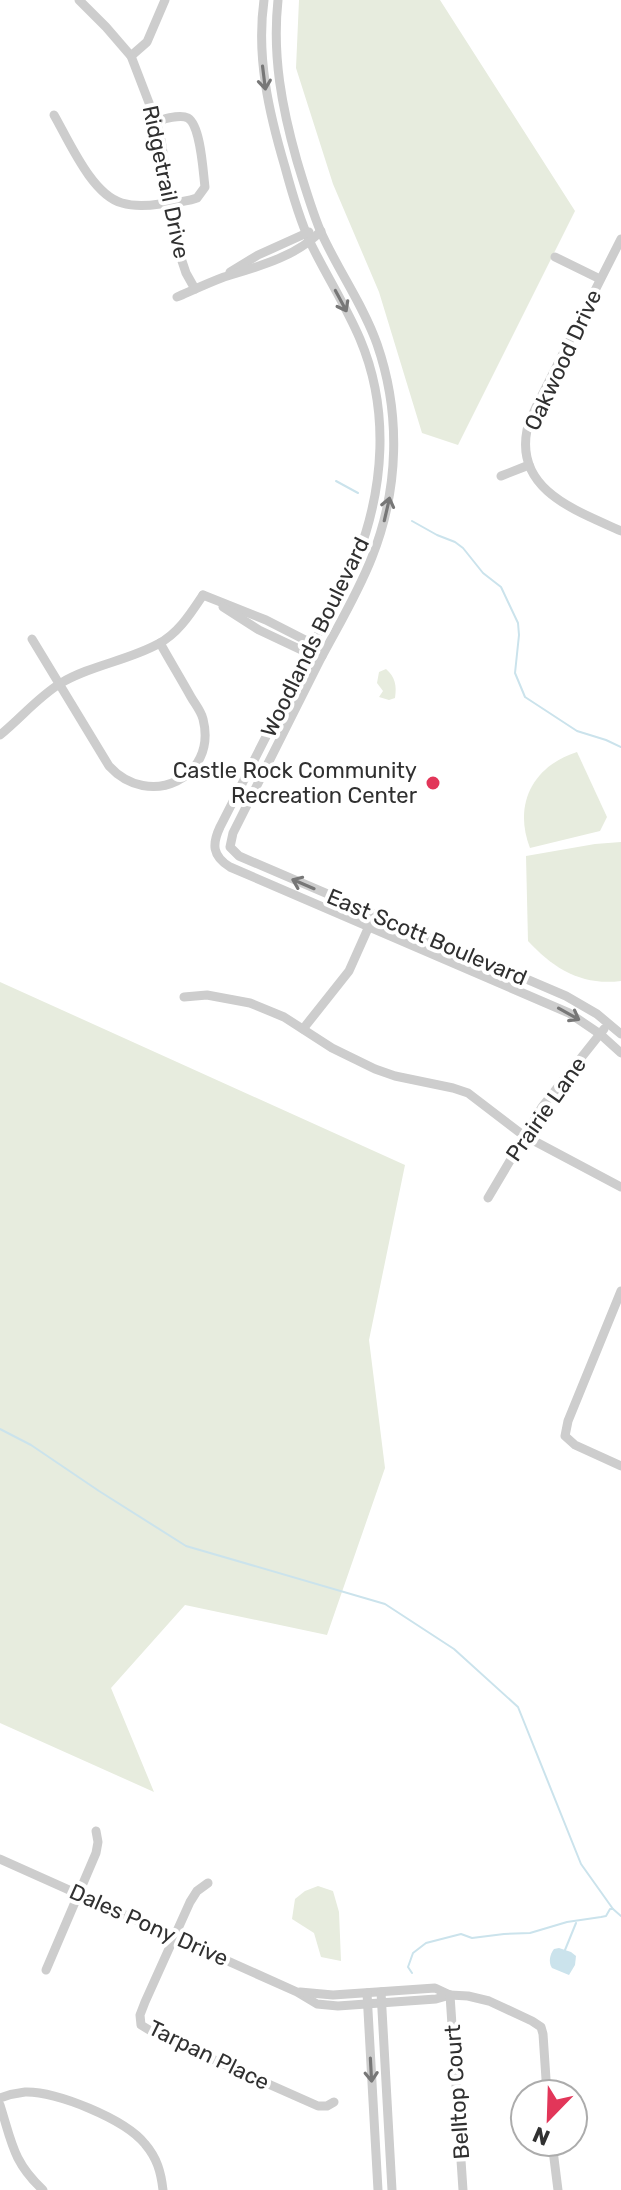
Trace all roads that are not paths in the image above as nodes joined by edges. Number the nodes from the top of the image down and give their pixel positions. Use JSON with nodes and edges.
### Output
{"nodes":[{"id":1,"x":79,"y":0,"type":"edge"},
{"id":2,"x":165,"y":0,"type":"edge"},
{"id":3,"x":264,"y":0,"type":"edge"},
{"id":4,"x":278,"y":0,"type":"edge"},
{"id":5,"x":131,"y":56,"type":"junction"},
{"id":6,"x":54,"y":115,"type":"dead end"},
{"id":7,"x":156,"y":121,"type":"junction"},
{"id":8,"x":172,"y":203,"type":"junction"},
{"id":9,"x":321,"y":231,"type":"junction"},
{"id":10,"x":306,"y":232,"type":"junction"},
{"id":11,"x":621,"y":239,"type":"edge"},
{"id":12,"x":310,"y":242,"type":"junction"},
{"id":13,"x":555,"y":257,"type":"dead end"},
{"id":14,"x":223,"y":278,"type":"junction"},
{"id":15,"x":600,"y":279,"type":"junction"},
{"id":16,"x":195,"y":289,"type":"junction"},
{"id":17,"x":177,"y":297,"type":"dead end"},
{"id":18,"x":529,"y":465,"type":"junction"},
{"id":19,"x":501,"y":476,"type":"dead end"},
{"id":20,"x":621,"y":531,"type":"edge"},
{"id":21,"x":203,"y":595,"type":"junction"},
{"id":22,"x":32,"y":639,"type":"dead end"},
{"id":23,"x":160,"y":643,"type":"junction"},
{"id":24,"x":313,"y":644,"type":"junction"},
{"id":25,"x":308,"y":655,"type":"junction"},
{"id":26,"x":322,"y":656,"type":"junction"},
{"id":27,"x":60,"y":684,"type":"junction"},
{"id":28,"x":0,"y":735,"type":"edge"},
{"id":29,"x":230,"y":847,"type":"joint"},
{"id":30,"x":215,"y":853,"type":"joint"},
{"id":31,"x":374,"y":915,"type":"junction"},
{"id":32,"x":368,"y":928,"type":"junction"},
{"id":33,"x":184,"y":997,"type":"dead end"},
{"id":34,"x":609,"y":1023,"type":"junction"},
{"id":35,"x":303,"y":1029,"type":"junction"},
{"id":36,"x":600,"y":1034,"type":"junction"},
{"id":37,"x":621,"y":1034,"type":"edge"},
{"id":38,"x":621,"y":1053,"type":"edge"},
{"id":39,"x":523,"y":1135,"type":"junction"},
{"id":40,"x":621,"y":1187,"type":"edge"},
{"id":41,"x":488,"y":1198,"type":"dead end"},
{"id":42,"x":621,"y":1291,"type":"edge"},
{"id":43,"x":621,"y":1466,"type":"edge"},
{"id":44,"x":96,"y":1831,"type":"dead end"},
{"id":45,"x":0,"y":1859,"type":"edge"},
{"id":46,"x":208,"y":1883,"type":"dead end"},
{"id":47,"x":79,"y":1893,"type":"junction"},
{"id":48,"x":174,"y":1936,"type":"junction"},
{"id":49,"x":46,"y":1970,"type":"dead end"},
{"id":50,"x":297,"y":1992,"type":"junction"},
{"id":51,"x":381,"y":1992,"type":"junction"},
{"id":52,"x":367,"y":1993,"type":"junction"},
{"id":53,"x":450,"y":1995,"type":"junction"},
{"id":54,"x":381,"y":2003,"type":"junction"},
{"id":55,"x":367,"y":2005,"type":"junction"},
{"id":56,"x":546,"y":2078,"type":"edge"},
{"id":57,"x":0,"y":2098,"type":"edge"},
{"id":58,"x":334,"y":2102,"type":"dead end"},
{"id":59,"x":0,"y":2105,"type":"edge"},
{"id":60,"x":554,"y":2158,"type":"edge"},
{"id":61,"x":43,"y":2190,"type":"edge"},
{"id":62,"x":163,"y":2190,"type":"edge"},
{"id":63,"x":378,"y":2190,"type":"edge"},
{"id":64,"x":392,"y":2190,"type":"edge"},
{"id":65,"x":463,"y":2190,"type":"edge"},
{"id":66,"x":558,"y":2190,"type":"edge"}],
"edges":[{"from":1,"to":5,"type":"street","name":"Ridgetrail Drive"},
{"from":2,"to":5,"type":"street"},
{"from":3,"to":10,"type":"street","name":"Woodlands Boulevard","one_way":true},
{"from":4,"to":9,"type":"street","name":"Woodlands Boulevard"},
{"from":5,"to":7,"type":"street","name":"Ridgetrail Drive"},
{"from":6,"to":8,"type":"street"},
{"from":7,"to":8,"type":"street","name":"Ridgetrail Drive"},
{"from":7,"to":8,"type":"street"},
{"from":8,"to":16,"type":"street","name":"Ridgetrail Drive"},
{"from":9,"to":10,"type":"street"},
{"from":9,"to":12,"type":"street"},
{"from":26,"to":9,"type":"street","name":"Woodlands Boulevard","one_way":true},
{"from":10,"to":12,"type":"street","name":"Woodlands Boulevard"},
{"from":10,"to":14,"type":"street"},
{"from":11,"to":15,"type":"street","name":"Oakwood Drive"},
{"from":12,"to":14,"type":"street"},
{"from":12,"to":24,"type":"street","name":"Woodlands Boulevard","one_way":true},
{"from":13,"to":15,"type":"street"},
{"from":14,"to":16,"type":"street"},
{"from":15,"to":18,"type":"street","name":"Oakwood Drive"},
{"from":16,"to":17,"type":"street"},
{"from":18,"to":19,"type":"street"},
{"from":18,"to":20,"type":"street"},
{"from":21,"to":23,"type":"street"},
{"from":21,"to":24,"type":"street"},
{"from":21,"to":25,"type":"street"},
{"from":22,"to":27,"type":"street"},
{"from":23,"to":27,"type":"street"},
{"from":23,"to":27,"type":"street"},
{"from":24,"to":25,"type":"street","name":"Woodlands Boulevard"},
{"from":24,"to":26,"type":"street"},
{"from":25,"to":26,"type":"street"},
{"from":25,"to":30,"type":"street","name":"Woodlands Boulevard"},
{"from":26,"to":29,"type":"street","name":"Woodlands Boulevard"},
{"from":27,"to":28,"type":"street"},
{"from":31,"to":29,"type":"street","name":"East Scott Boulevard","one_way":true},
{"from":30,"to":32,"type":"street","name":"East Scott Boulevard"},
{"from":31,"to":32,"type":"street"},
{"from":31,"to":34,"type":"street","name":"East Scott Boulevard"},
{"from":32,"to":35,"type":"street"},
{"from":32,"to":36,"type":"street","name":"East Scott Boulevard","one_way":true},
{"from":33,"to":35,"type":"street"},
{"from":34,"to":36,"type":"street","name":"Prairie Lane"},
{"from":34,"to":37,"type":"street","name":"East Scott Boulevard"},
{"from":35,"to":39,"type":"street"},
{"from":36,"to":38,"type":"street","name":"East Scott Boulevard"},
{"from":36,"to":39,"type":"street","name":"Prairie Lane"},
{"from":39,"to":40,"type":"street"},
{"from":39,"to":41,"type":"street","name":"Prairie Lane"},
{"from":42,"to":43,"type":"street"},
{"from":44,"to":47,"type":"street"},
{"from":45,"to":47,"type":"street","name":"Dales Pony Drive"},
{"from":46,"to":48,"type":"street","name":"Tarpan Place"},
{"from":47,"to":48,"type":"street","name":"Dales Pony Drive"},
{"from":47,"to":49,"type":"street"},
{"from":48,"to":50,"type":"street","name":"Dales Pony Drive"},
{"from":48,"to":58,"type":"street","name":"Tarpan Place"},
{"from":50,"to":52,"type":"street","name":"Dales Pony Drive"},
{"from":50,"to":55,"type":"street","name":"Dales Pony Drive"},
{"from":51,"to":52,"type":"street","name":"Dales Pony Drive"},
{"from":51,"to":53,"type":"street","name":"Dales Pony Drive"},
{"from":51,"to":54,"type":"street"},
{"from":52,"to":55,"type":"street"},
{"from":53,"to":54,"type":"street","name":"Dales Pony Drive"},
{"from":53,"to":56,"type":"street","name":"Dales Pony Drive"},
{"from":53,"to":65,"type":"street","name":"Belltop Court"},
{"from":54,"to":55,"type":"street","name":"Dales Pony Drive"},
{"from":54,"to":64,"type":"street"},
{"from":55,"to":63,"type":"street","one_way":true},
{"from":57,"to":62,"type":"street"},
{"from":59,"to":61,"type":"street"},
{"from":60,"to":66,"type":"street"}]}
